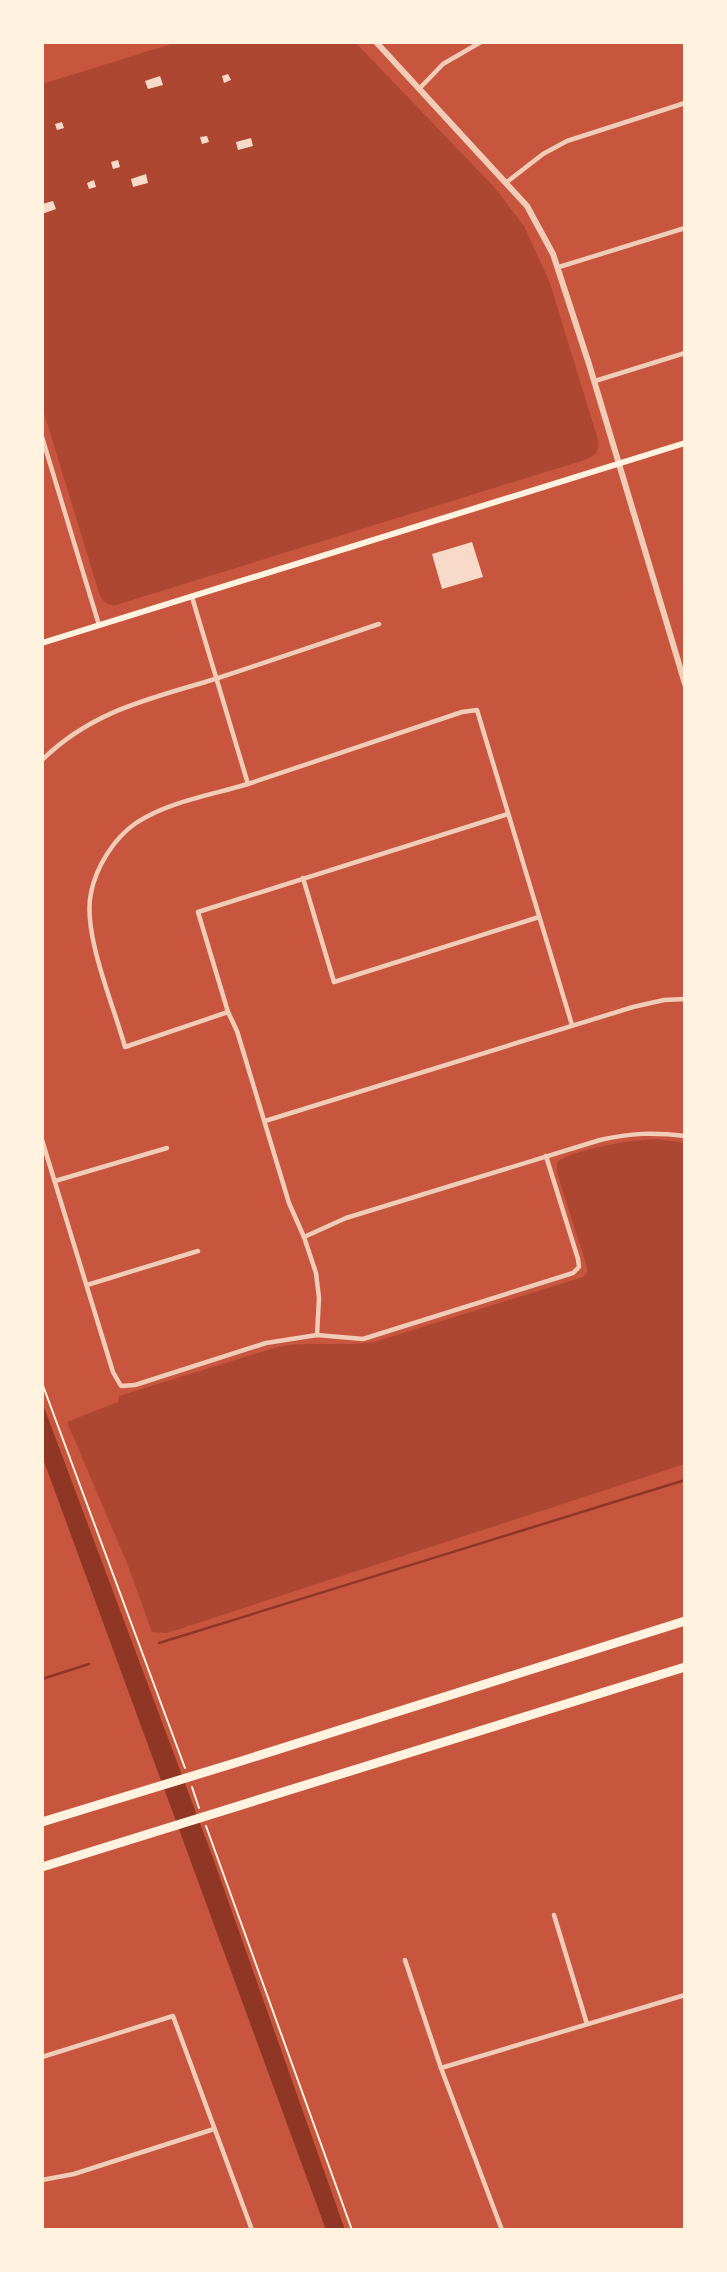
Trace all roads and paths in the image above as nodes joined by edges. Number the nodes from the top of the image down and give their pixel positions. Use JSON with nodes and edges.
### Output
{"nodes":[{"id":1,"x":376,"y":42,"type":"edge"},
{"id":2,"x":481,"y":42,"type":"edge"},
{"id":3,"x":418,"y":89,"type":"junction"},
{"id":4,"x":685,"y":103,"type":"edge"},
{"id":5,"x":507,"y":183,"type":"junction"},
{"id":6,"x":685,"y":228,"type":"edge"},
{"id":7,"x":559,"y":267,"type":"junction"},
{"id":8,"x":685,"y":353,"type":"edge"},
{"id":9,"x":595,"y":381,"type":"junction"},
{"id":10,"x":42,"y":437,"type":"edge"},
{"id":11,"x":685,"y":443,"type":"edge"},
{"id":12,"x":619,"y":463,"type":"junction"},
{"id":13,"x":191,"y":596,"type":"junction"},
{"id":14,"x":379,"y":624,"type":"dead end"},
{"id":15,"x":99,"y":625,"type":"junction"},
{"id":16,"x":42,"y":643,"type":"edge"},
{"id":17,"x":215,"y":679,"type":"junction"},
{"id":18,"x":685,"y":684,"type":"edge"},
{"id":19,"x":42,"y":760,"type":"edge"},
{"id":20,"x":248,"y":784,"type":"junction"},
{"id":21,"x":508,"y":814,"type":"junction"},
{"id":22,"x":303,"y":878,"type":"junction"},
{"id":23,"x":539,"y":917,"type":"junction"},
{"id":24,"x":685,"y":999,"type":"edge"},
{"id":25,"x":228,"y":1012,"type":"junction"},
{"id":26,"x":572,"y":1026,"type":"junction"},
{"id":27,"x":265,"y":1121,"type":"junction"},
{"id":28,"x":685,"y":1136,"type":"edge"},
{"id":29,"x":42,"y":1140,"type":"edge"},
{"id":30,"x":167,"y":1148,"type":"dead end"},
{"id":31,"x":546,"y":1156,"type":"junction"},
{"id":32,"x":55,"y":1181,"type":"junction"},
{"id":33,"x":304,"y":1237,"type":"junction"},
{"id":34,"x":198,"y":1251,"type":"dead end"},
{"id":35,"x":86,"y":1285,"type":"junction"},
{"id":36,"x":317,"y":1335,"type":"junction"},
{"id":37,"x":42,"y":1383,"type":"edge"},
{"id":38,"x":685,"y":1621,"type":"edge"},
{"id":39,"x":685,"y":1667,"type":"edge"},
{"id":40,"x":185,"y":1769,"type":"dead end"},
{"id":41,"x":190,"y":1782,"type":"dead end"},
{"id":42,"x":199,"y":1808,"type":"dead end"},
{"id":43,"x":204,"y":1821,"type":"dead end"},
{"id":44,"x":42,"y":1822,"type":"edge"},
{"id":45,"x":42,"y":1867,"type":"edge"},
{"id":46,"x":554,"y":1915,"type":"dead end"},
{"id":47,"x":405,"y":1960,"type":"dead end"},
{"id":48,"x":685,"y":1995,"type":"edge"},
{"id":49,"x":587,"y":2024,"type":"junction"},
{"id":50,"x":42,"y":2057,"type":"edge"},
{"id":51,"x":441,"y":2068,"type":"junction"},
{"id":52,"x":214,"y":2129,"type":"junction"},
{"id":53,"x":42,"y":2180,"type":"edge"},
{"id":54,"x":252,"y":2230,"type":"edge"},
{"id":55,"x":352,"y":2230,"type":"edge"},
{"id":56,"x":502,"y":2230,"type":"edge"}],
"edges":[{"from":1,"to":3,"type":"street"},
{"from":2,"to":3,"type":"street"},
{"from":3,"to":5,"type":"street"},
{"from":4,"to":5,"type":"street"},
{"from":5,"to":7,"type":"street"},
{"from":6,"to":7,"type":"street"},
{"from":7,"to":9,"type":"street"},
{"from":8,"to":9,"type":"street"},
{"from":9,"to":12,"type":"street"},
{"from":10,"to":15,"type":"street"},
{"from":11,"to":12,"type":"main road"},
{"from":12,"to":13,"type":"main road"},
{"from":12,"to":18,"type":"street"},
{"from":13,"to":15,"type":"main road"},
{"from":13,"to":17,"type":"street"},
{"from":14,"to":17,"type":"street"},
{"from":15,"to":16,"type":"main road"},
{"from":17,"to":19,"type":"street"},
{"from":17,"to":20,"type":"street"},
{"from":20,"to":21,"type":"street"},
{"from":20,"to":25,"type":"street"},
{"from":21,"to":22,"type":"street"},
{"from":21,"to":23,"type":"street"},
{"from":22,"to":23,"type":"street"},
{"from":22,"to":25,"type":"street"},
{"from":23,"to":26,"type":"street"},
{"from":24,"to":26,"type":"street"},
{"from":25,"to":27,"type":"street"},
{"from":26,"to":27,"type":"street"},
{"from":27,"to":33,"type":"street"},
{"from":28,"to":31,"type":"street"},
{"from":29,"to":32,"type":"street"},
{"from":30,"to":32,"type":"street"},
{"from":31,"to":33,"type":"street"},
{"from":31,"to":36,"type":"street"},
{"from":32,"to":35,"type":"street"},
{"from":33,"to":36,"type":"street"},
{"from":34,"to":35,"type":"street"},
{"from":35,"to":36,"type":"street"},
{"from":37,"to":40,"type":"path"},
{"from":38,"to":44,"type":"highway"},
{"from":39,"to":45,"type":"highway"},
{"from":41,"to":42,"type":"path"},
{"from":43,"to":55,"type":"path"},
{"from":46,"to":49,"type":"street"},
{"from":47,"to":51,"type":"street"},
{"from":48,"to":49,"type":"street"},
{"from":49,"to":51,"type":"street"},
{"from":50,"to":52,"type":"street"},
{"from":51,"to":56,"type":"street"},
{"from":52,"to":53,"type":"street"},
{"from":52,"to":54,"type":"street"}]}
